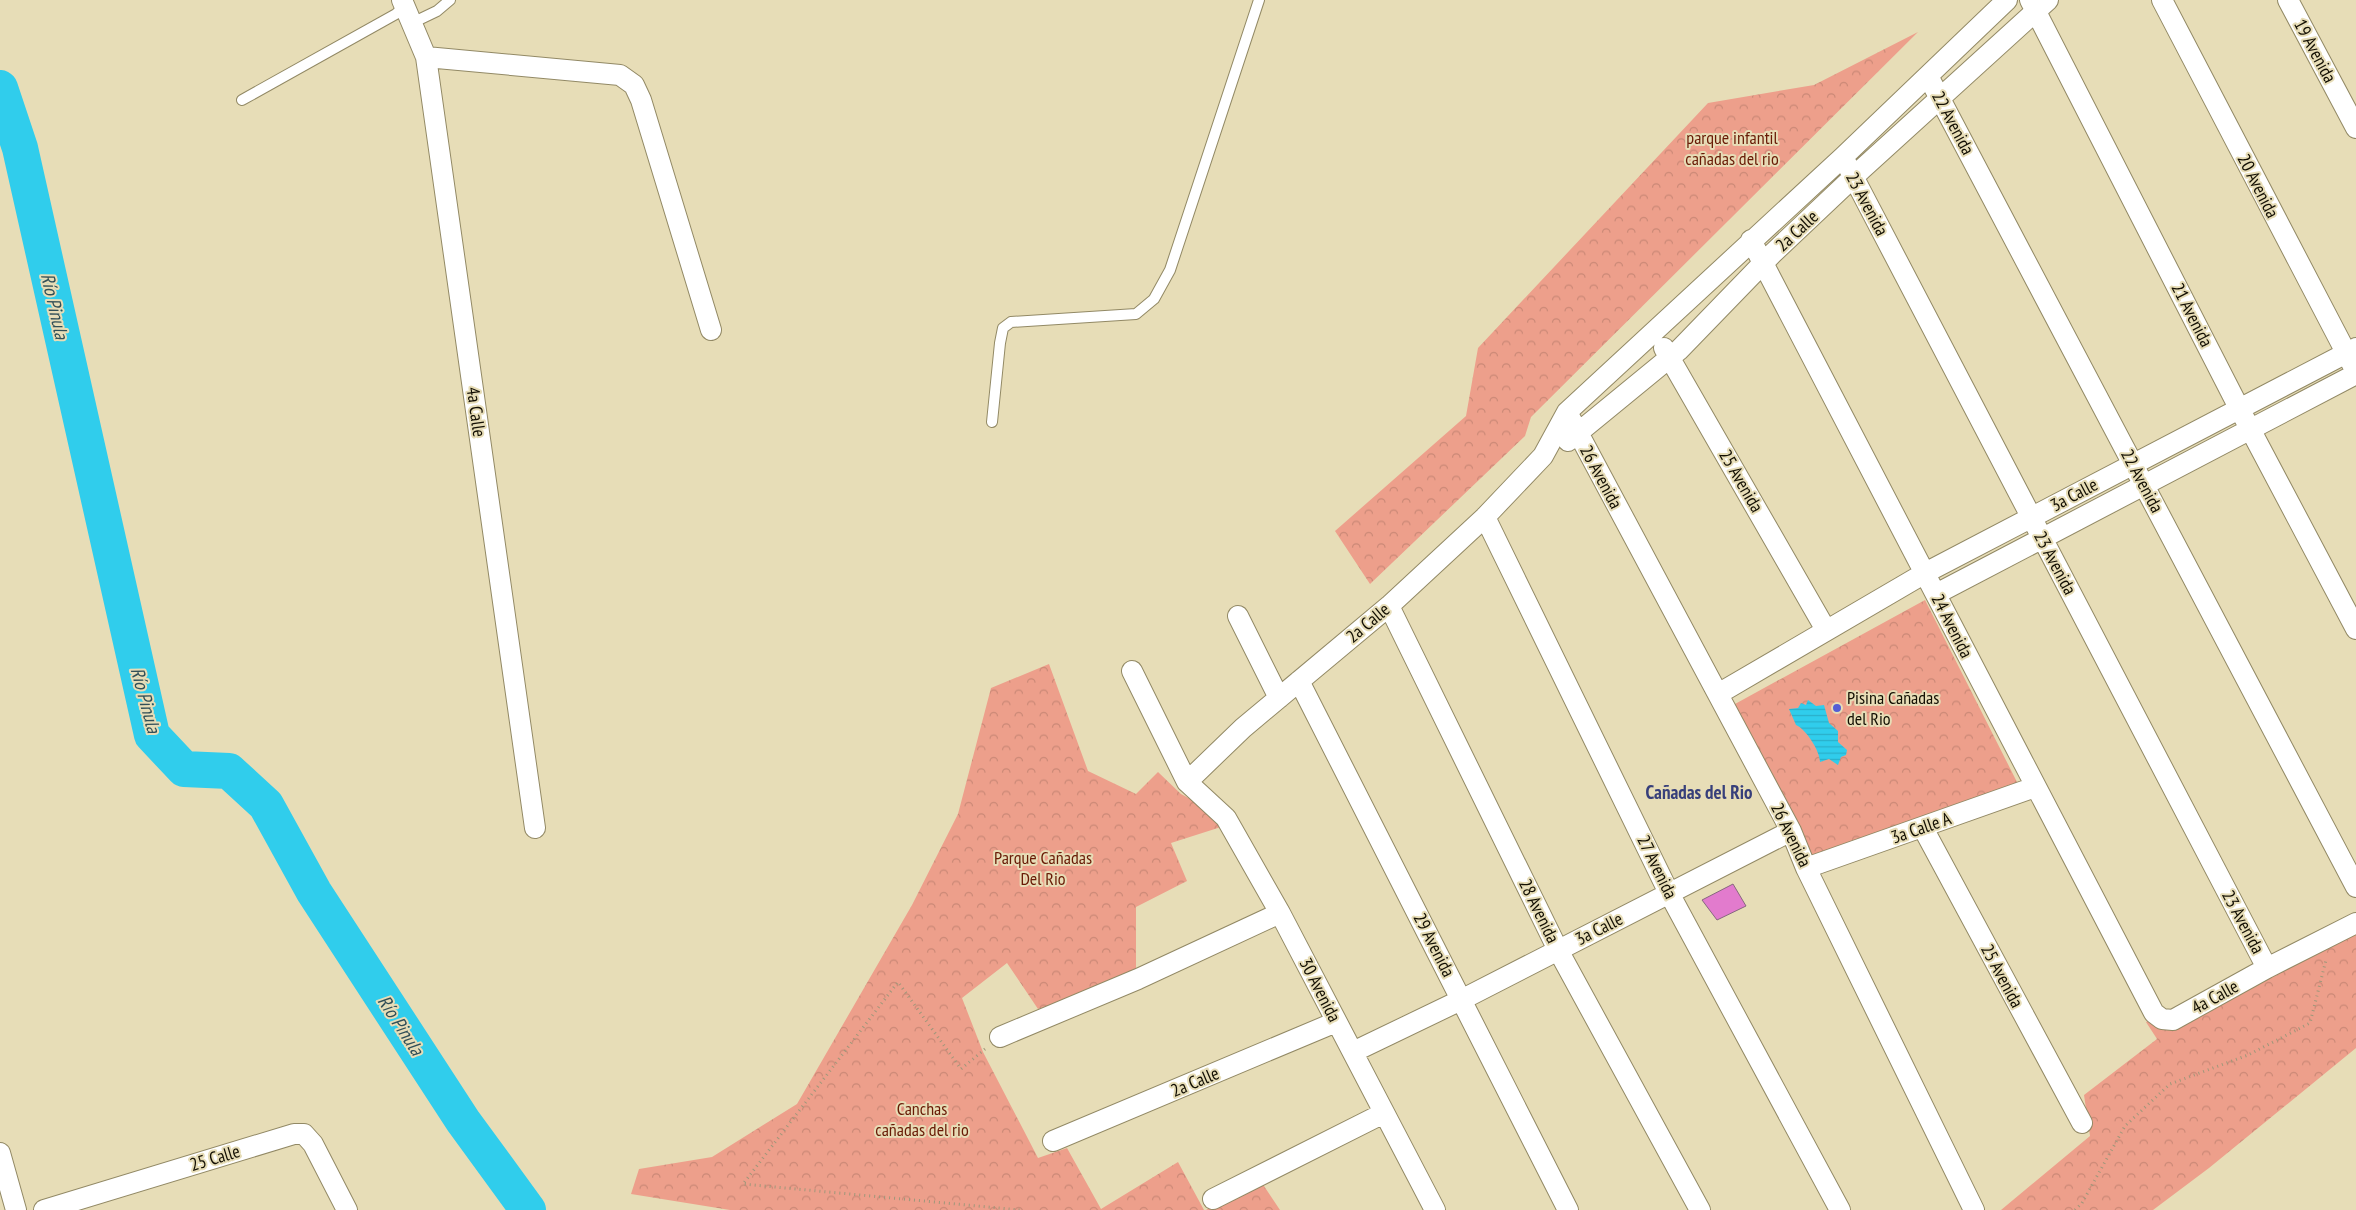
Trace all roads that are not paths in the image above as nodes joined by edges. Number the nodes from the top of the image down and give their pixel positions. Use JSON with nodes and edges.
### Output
{"nodes":[{"id":1,"x":450,"y":0,"type":"edge"},
{"id":2,"x":1259,"y":0,"type":"edge"},
{"id":3,"x":2007,"y":0,"type":"edge"},
{"id":4,"x":2162,"y":0,"type":"edge"},
{"id":5,"x":2288,"y":0,"type":"edge"},
{"id":6,"x":2038,"y":4,"type":"edge"},
{"id":7,"x":406,"y":10,"type":"edge"},
{"id":8,"x":426,"y":57,"type":"junction"},
{"id":9,"x":1928,"y":76,"type":"junction"},
{"id":10,"x":1941,"y":98,"type":"junction"},
{"id":11,"x":242,"y":100,"type":"dead end"},
{"id":12,"x":2356,"y":128,"type":"edge"},
{"id":13,"x":1843,"y":158,"type":"junction"},
{"id":14,"x":1854,"y":177,"type":"junction"},
{"id":15,"x":1751,"y":240,"type":"junction"},
{"id":16,"x":1763,"y":264,"type":"junction"},
{"id":17,"x":711,"y":330,"type":"dead end"},
{"id":18,"x":1655,"y":332,"type":"junction"},
{"id":19,"x":2351,"y":351,"type":"edge"},
{"id":20,"x":1670,"y":358,"type":"junction"},
{"id":21,"x":2356,"y":372,"type":"edge"},
{"id":22,"x":2240,"y":408,"type":"junction"},
{"id":23,"x":1567,"y":412,"type":"junction"},
{"id":24,"x":992,"y":422,"type":"dead end"},
{"id":25,"x":2251,"y":429,"type":"junction"},
{"id":26,"x":1578,"y":435,"type":"junction"},
{"id":27,"x":1543,"y":456,"type":"junction"},
{"id":28,"x":2133,"y":464,"type":"junction"},
{"id":29,"x":2144,"y":485,"type":"junction"},
{"id":30,"x":1485,"y":517,"type":"junction"},
{"id":31,"x":2030,"y":517,"type":"junction"},
{"id":32,"x":2042,"y":538,"type":"junction"},
{"id":33,"x":1924,"y":572,"type":"junction"},
{"id":34,"x":1936,"y":594,"type":"junction"},
{"id":35,"x":1389,"y":606,"type":"junction"},
{"id":36,"x":1238,"y":616,"type":"dead end"},
{"id":37,"x":2356,"y":629,"type":"edge"},
{"id":38,"x":1826,"y":630,"type":"junction"},
{"id":39,"x":1132,"y":671,"type":"dead end"},
{"id":40,"x":1299,"y":681,"type":"junction"},
{"id":41,"x":1718,"y":694,"type":"junction"},
{"id":42,"x":1279,"y":698,"type":"junction"},
{"id":43,"x":1187,"y":782,"type":"junction"},
{"id":44,"x":2035,"y":787,"type":"junction"},
{"id":45,"x":535,"y":828,"type":"dead end"},
{"id":46,"x":1923,"y":828,"type":"junction"},
{"id":47,"x":1791,"y":831,"type":"junction"},
{"id":48,"x":1806,"y":868,"type":"junction"},
{"id":49,"x":2356,"y":886,"type":"edge"},
{"id":50,"x":1669,"y":893,"type":"junction"},
{"id":51,"x":1280,"y":913,"type":"junction"},
{"id":52,"x":2356,"y":923,"type":"edge"},
{"id":53,"x":1558,"y":950,"type":"junction"},
{"id":54,"x":2267,"y":968,"type":"junction"},
{"id":55,"x":1462,"y":1000,"type":"junction"},
{"id":56,"x":2154,"y":1013,"type":"joint"},
{"id":57,"x":1336,"y":1022,"type":"junction"},
{"id":58,"x":1000,"y":1037,"type":"road end"},
{"id":59,"x":1352,"y":1052,"type":"junction"},
{"id":60,"x":1384,"y":1113,"type":"junction"},
{"id":61,"x":2082,"y":1123,"type":"dead end"},
{"id":62,"x":1053,"y":1141,"type":"dead end"},
{"id":63,"x":0,"y":1153,"type":"edge"},
{"id":64,"x":1213,"y":1199,"type":"dead end"},
{"id":65,"x":16,"y":1210,"type":"edge"},
{"id":66,"x":44,"y":1210,"type":"edge"},
{"id":67,"x":346,"y":1210,"type":"edge"},
{"id":68,"x":1435,"y":1210,"type":"edge"},
{"id":69,"x":1568,"y":1210,"type":"edge"},
{"id":70,"x":1700,"y":1210,"type":"edge"},
{"id":71,"x":1840,"y":1210,"type":"edge"},
{"id":72,"x":1974,"y":1210,"type":"edge"}],
"edges":[{"from":1,"to":7,"type":"lane"},
{"from":2,"to":24,"type":"lane"},
{"from":3,"to":9,"type":"street","name":"2a Calle"},
{"from":4,"to":19,"type":"street","name":"20 Avenida"},
{"from":5,"to":12,"type":"street","name":"19 Avenida"},
{"from":6,"to":10,"type":"street","name":"2a Calle"},
{"from":6,"to":22,"type":"street","name":"21 Avenida"},
{"from":7,"to":8,"type":"street","name":"4a Calle"},
{"from":7,"to":11,"type":"lane"},
{"from":8,"to":17,"type":"street"},
{"from":8,"to":45,"type":"street","name":"4a Calle"},
{"from":9,"to":10,"type":"street","name":"22 Avenida"},
{"from":9,"to":13,"type":"street","name":"2a Calle"},
{"from":10,"to":14,"type":"street","name":"2a Calle"},
{"from":10,"to":28,"type":"street","name":"22 Avenida"},
{"from":13,"to":14,"type":"street","name":"23 Avenida"},
{"from":13,"to":15,"type":"street","name":"2a Calle"},
{"from":14,"to":16,"type":"street","name":"2a Calle"},
{"from":14,"to":31,"type":"street","name":"23 Avenida"},
{"from":15,"to":16,"type":"street","name":"24 Avenida"},
{"from":15,"to":18,"type":"street","name":"2a Calle"},
{"from":16,"to":20,"type":"street","name":"2a Calle"},
{"from":16,"to":33,"type":"street","name":"24 Avenida"},
{"from":18,"to":20,"type":"street","name":"25 Avenida"},
{"from":18,"to":23,"type":"street","name":"2a Calle"},
{"from":19,"to":21,"type":"street","name":"20 Avenida"},
{"from":19,"to":22,"type":"street","name":"3a Calle"},
{"from":20,"to":26,"type":"street","name":"2a Calle"},
{"from":20,"to":38,"type":"street","name":"25 Avenida"},
{"from":21,"to":25,"type":"street","name":"3a Calle"},
{"from":22,"to":25,"type":"street","name":"21 Avenida"},
{"from":22,"to":28,"type":"street","name":"3a Calle"},
{"from":23,"to":26,"type":"street","name":"26 Avenida"},
{"from":23,"to":27,"type":"street","name":"2a Calle"},
{"from":25,"to":29,"type":"street","name":"3a Calle"},
{"from":25,"to":37,"type":"street","name":"21 Avenida"},
{"from":26,"to":27,"type":"street","name":"2a Calle"},
{"from":26,"to":41,"type":"street","name":"26 Avenida"},
{"from":27,"to":30,"type":"street","name":"2a Calle"},
{"from":28,"to":29,"type":"street","name":"22 Avenida"},
{"from":28,"to":31,"type":"street","name":"3a Calle"},
{"from":29,"to":32,"type":"street","name":"3a Calle"},
{"from":29,"to":49,"type":"street","name":"22 Avenida"},
{"from":30,"to":35,"type":"street","name":"2a Calle"},
{"from":30,"to":50,"type":"street","name":"27 Avenida"},
{"from":31,"to":32,"type":"street","name":"23 Avenida"},
{"from":31,"to":33,"type":"street","name":"3a Calle"},
{"from":32,"to":34,"type":"street","name":"3a Calle"},
{"from":32,"to":54,"type":"street","name":"23 Avenida"},
{"from":33,"to":34,"type":"street","name":"24 Avenida"},
{"from":33,"to":38,"type":"street","name":"3a Calle"},
{"from":34,"to":44,"type":"street","name":"24 Avenida"},
{"from":35,"to":40,"type":"street","name":"2a Calle"},
{"from":35,"to":53,"type":"street","name":"28 Avenida"},
{"from":36,"to":42,"type":"street"},
{"from":38,"to":41,"type":"street","name":"3a Calle"},
{"from":39,"to":43,"type":"street"},
{"from":40,"to":42,"type":"street","name":"2a Calle"},
{"from":40,"to":55,"type":"street","name":"29 Avenida"},
{"from":41,"to":47,"type":"street","name":"26 Avenida"},
{"from":42,"to":43,"type":"street","name":"2a Calle"},
{"from":43,"to":51,"type":"street","name":"30 Avenida"},
{"from":44,"to":46,"type":"street","name":"3a Calle A"},
{"from":44,"to":56,"type":"street","name":"24 Avenida"},
{"from":46,"to":48,"type":"street","name":"3a Calle A"},
{"from":46,"to":61,"type":"street","name":"25 Avenida"},
{"from":47,"to":48,"type":"street","name":"26 Avenida"},
{"from":47,"to":50,"type":"street","name":"3a Calle"},
{"from":48,"to":72,"type":"street","name":"26 Avenida"},
{"from":50,"to":53,"type":"street","name":"3a Calle"},
{"from":50,"to":71,"type":"street","name":"27 Avenida"},
{"from":51,"to":57,"type":"street","name":"30 Avenida"},
{"from":51,"to":58,"type":"street"},
{"from":52,"to":54,"type":"street","name":"4a Calle"},
{"from":53,"to":55,"type":"street","name":"3a Calle"},
{"from":53,"to":70,"type":"street","name":"28 Avenida"},
{"from":54,"to":56,"type":"street","name":"4a Calle"},
{"from":55,"to":59,"type":"street","name":"3a Calle"},
{"from":55,"to":69,"type":"street","name":"29 Avenida"},
{"from":57,"to":59,"type":"street","name":"30 Avenida"},
{"from":57,"to":62,"type":"street","name":"2a Calle"},
{"from":59,"to":60,"type":"street","name":"30 Avenida"},
{"from":60,"to":64,"type":"street"},
{"from":60,"to":68,"type":"street","name":"30 Avenida"},
{"from":63,"to":65,"type":"street"},
{"from":66,"to":67,"type":"street","name":"25 Calle"}]}
